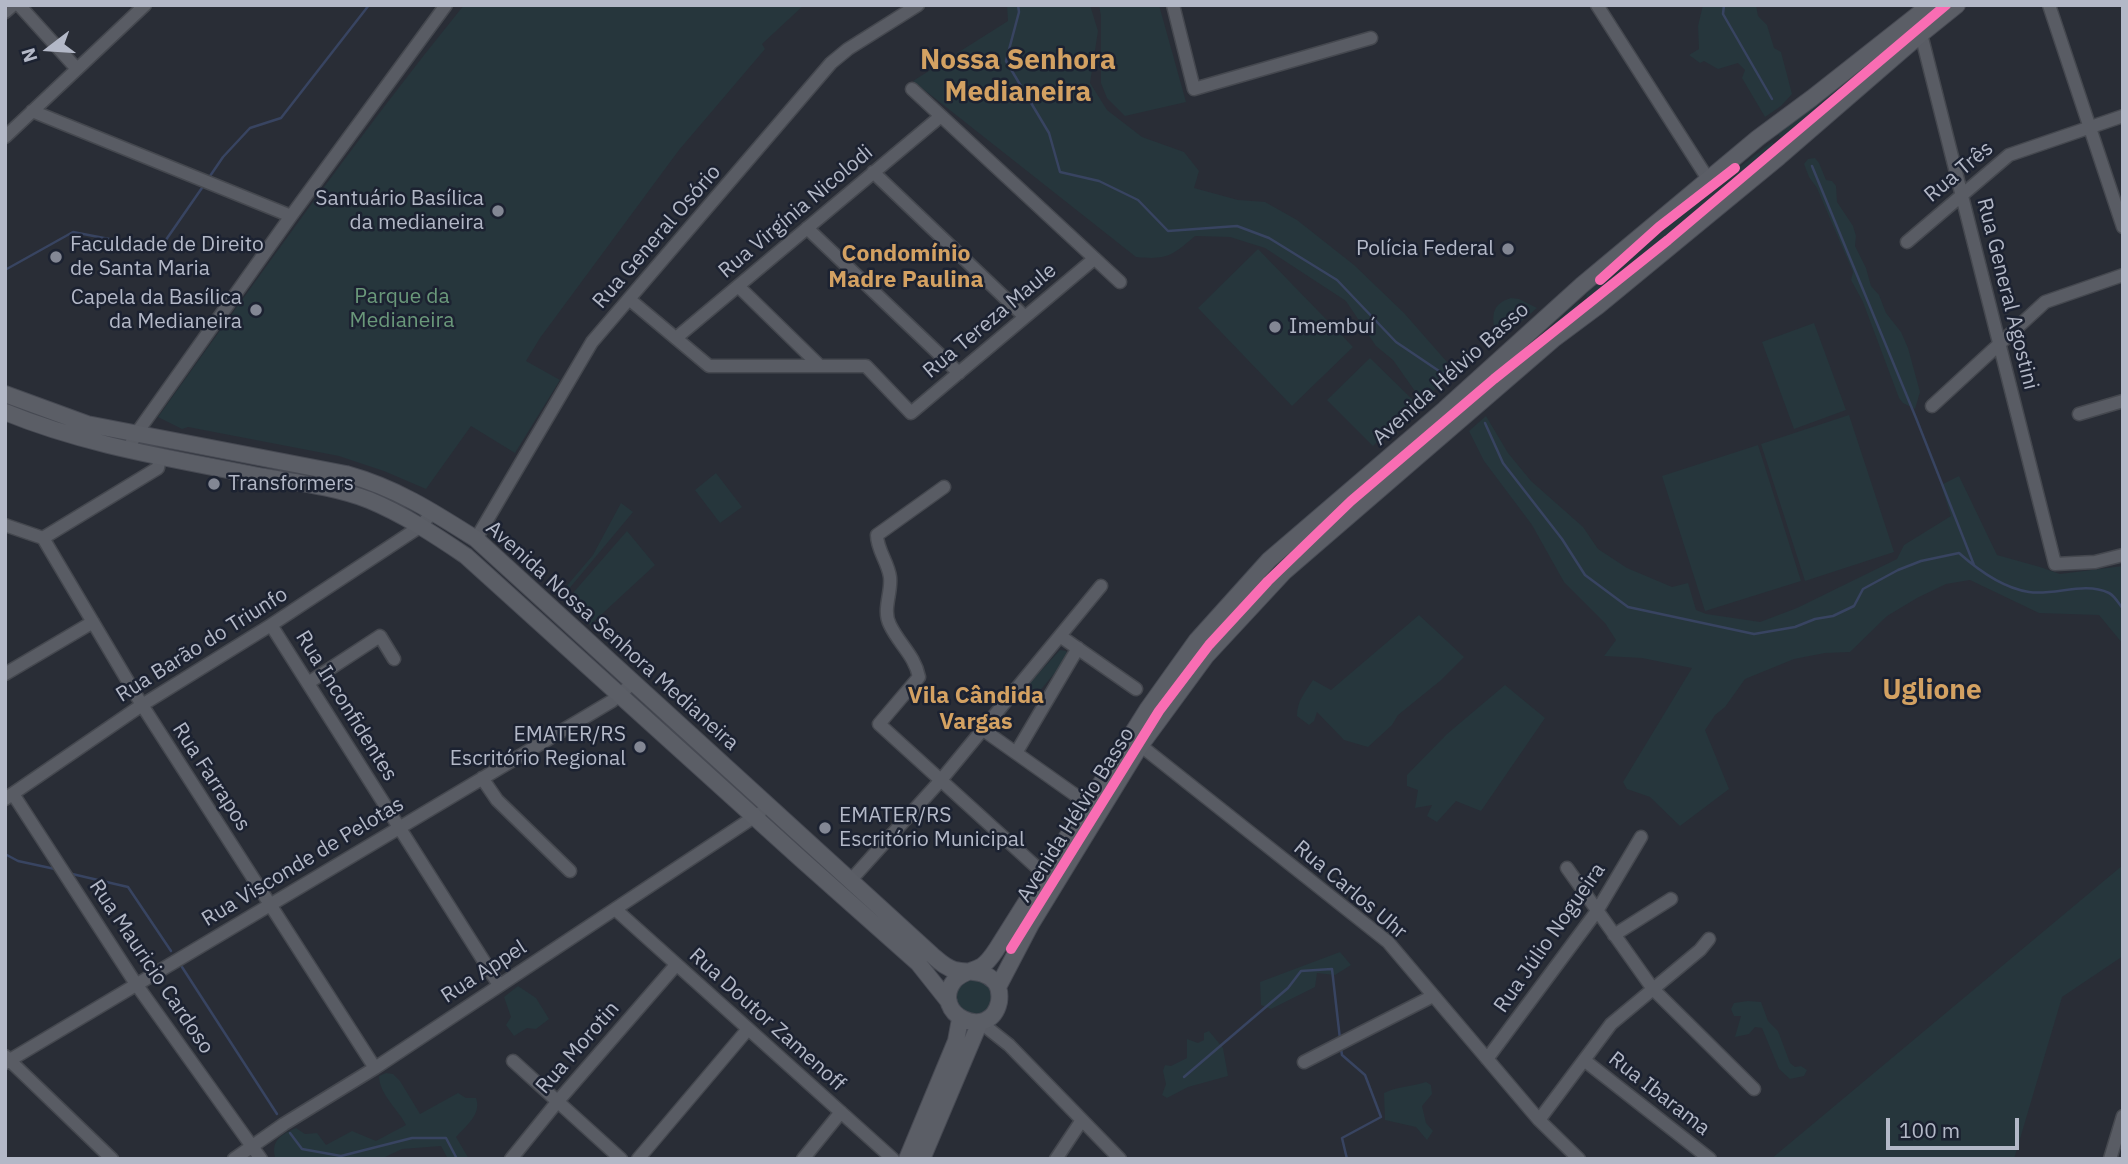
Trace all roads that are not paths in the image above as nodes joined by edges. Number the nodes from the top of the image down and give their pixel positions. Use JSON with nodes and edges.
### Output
{"nodes":[{"id":1,"x":13,"y":5,"type":"edge"},
{"id":2,"x":19,"y":5,"type":"edge"},
{"id":3,"x":145,"y":5,"type":"edge"},
{"id":4,"x":446,"y":5,"type":"edge"},
{"id":5,"x":918,"y":5,"type":"edge"},
{"id":6,"x":1172,"y":5,"type":"edge"},
{"id":7,"x":1598,"y":5,"type":"edge"},
{"id":8,"x":1930,"y":5,"type":"edge"},
{"id":9,"x":1957,"y":5,"type":"edge"},
{"id":10,"x":2049,"y":5,"type":"edge"},
{"id":11,"x":5,"y":12,"type":"edge"},
{"id":12,"x":1921,"y":34,"type":"junction"},
{"id":13,"x":1371,"y":38,"type":"dead end"},
{"id":14,"x":77,"y":69,"type":"junction"},
{"id":15,"x":912,"y":89,"type":"dead end"},
{"id":16,"x":32,"y":111,"type":"junction"},
{"id":17,"x":940,"y":116,"type":"junction"},
{"id":18,"x":2123,"y":117,"type":"edge"},
{"id":19,"x":2090,"y":128,"type":"junction"},
{"id":20,"x":5,"y":137,"type":"edge"},
{"id":21,"x":1758,"y":138,"type":"junction"},
{"id":22,"x":1779,"y":157,"type":"junction"},
{"id":23,"x":873,"y":173,"type":"junction"},
{"id":24,"x":1709,"y":179,"type":"junction"},
{"id":25,"x":1962,"y":195,"type":"junction"},
{"id":26,"x":291,"y":216,"type":"junction"},
{"id":27,"x":2123,"y":227,"type":"edge"},
{"id":28,"x":807,"y":228,"type":"junction"},
{"id":29,"x":1907,"y":242,"type":"dead end"},
{"id":30,"x":1094,"y":259,"type":"junction"},
{"id":31,"x":2123,"y":275,"type":"edge"},
{"id":32,"x":1120,"y":282,"type":"dead end"},
{"id":33,"x":1582,"y":285,"type":"junction"},
{"id":34,"x":738,"y":286,"type":"junction"},
{"id":35,"x":629,"y":299,"type":"junction"},
{"id":36,"x":1598,"y":306,"type":"junction"},
{"id":37,"x":1024,"y":317,"type":"junction"},
{"id":38,"x":676,"y":338,"type":"junction"},
{"id":39,"x":1999,"y":343,"type":"junction"},
{"id":40,"x":820,"y":366,"type":"junction"},
{"id":41,"x":959,"y":373,"type":"junction"},
{"id":42,"x":5,"y":394,"type":"edge"},
{"id":43,"x":2123,"y":401,"type":"edge"},
{"id":44,"x":1931,"y":406,"type":"dead end"},
{"id":45,"x":5,"y":412,"type":"edge"},
{"id":46,"x":2079,"y":414,"type":"dead end"},
{"id":47,"x":136,"y":434,"type":"junction"},
{"id":48,"x":128,"y":450,"type":"junction"},
{"id":49,"x":160,"y":457,"type":"junction"},
{"id":50,"x":944,"y":487,"type":"dead end"},
{"id":51,"x":433,"y":511,"type":"junction"},
{"id":52,"x":5,"y":525,"type":"edge"},
{"id":53,"x":421,"y":526,"type":"junction"},
{"id":54,"x":43,"y":538,"type":"junction"},
{"id":55,"x":476,"y":539,"type":"junction"},
{"id":56,"x":2123,"y":555,"type":"edge"},
{"id":57,"x":466,"y":556,"type":"junction"},
{"id":58,"x":1101,"y":586,"type":"dead end"},
{"id":59,"x":93,"y":622,"type":"junction"},
{"id":60,"x":271,"y":625,"type":"junction"},
{"id":61,"x":1060,"y":636,"type":"junction"},
{"id":62,"x":1078,"y":648,"type":"junction"},
{"id":63,"x":394,"y":659,"type":"dead end"},
{"id":64,"x":5,"y":674,"type":"edge"},
{"id":65,"x":634,"y":682,"type":"junction"},
{"id":66,"x":308,"y":683,"type":"junction"},
{"id":67,"x":1136,"y":689,"type":"dead end"},
{"id":68,"x":620,"y":694,"type":"junction"},
{"id":69,"x":142,"y":705,"type":"junction"},
{"id":70,"x":982,"y":729,"type":"junction"},
{"id":71,"x":1135,"y":741,"type":"junction"},
{"id":72,"x":1016,"y":753,"type":"junction"},
{"id":73,"x":482,"y":778,"type":"junction"},
{"id":74,"x":941,"y":780,"type":"junction"},
{"id":75,"x":9,"y":796,"type":"edge"},
{"id":76,"x":1087,"y":804,"type":"junction"},
{"id":77,"x":768,"y":806,"type":"junction"},
{"id":78,"x":755,"y":817,"type":"junction"},
{"id":79,"x":399,"y":827,"type":"junction"},
{"id":80,"x":1642,"y":837,"type":"dead end"},
{"id":81,"x":1567,"y":868,"type":"dead end"},
{"id":82,"x":570,"y":871,"type":"dead end"},
{"id":83,"x":1044,"y":873,"type":"junction"},
{"id":84,"x":845,"y":887,"type":"junction"},
{"id":85,"x":1671,"y":899,"type":"dead end"},
{"id":86,"x":270,"y":904,"type":"junction"},
{"id":87,"x":615,"y":909,"type":"junction"},
{"id":88,"x":1597,"y":911,"type":"junction"},
{"id":89,"x":1614,"y":935,"type":"junction"},
{"id":90,"x":1709,"y":939,"type":"dead end"},
{"id":91,"x":676,"y":965,"type":"junction"},
{"id":92,"x":970,"y":971,"type":"junction"},
{"id":93,"x":136,"y":984,"type":"junction"},
{"id":94,"x":499,"y":985,"type":"junction"},
{"id":95,"x":998,"y":987,"type":"junction"},
{"id":96,"x":1653,"y":989,"type":"junction"},
{"id":97,"x":1433,"y":996,"type":"junction"},
{"id":98,"x":949,"y":1002,"type":"junction"},
{"id":99,"x":998,"y":1006,"type":"junction"},
{"id":100,"x":960,"y":1019,"type":"junction"},
{"id":101,"x":980,"y":1022,"type":"junction"},
{"id":102,"x":748,"y":1029,"type":"junction"},
{"id":103,"x":1009,"y":1045,"type":"junction"},
{"id":104,"x":1487,"y":1059,"type":"junction"},
{"id":105,"x":7,"y":1060,"type":"edge"},
{"id":106,"x":1584,"y":1060,"type":"junction"},
{"id":107,"x":513,"y":1061,"type":"dead end"},
{"id":108,"x":1304,"y":1062,"type":"dead end"},
{"id":109,"x":375,"y":1068,"type":"junction"},
{"id":110,"x":1754,"y":1089,"type":"dead end"},
{"id":111,"x":558,"y":1101,"type":"junction"},
{"id":112,"x":841,"y":1112,"type":"junction"},
{"id":113,"x":2123,"y":1116,"type":"edge"},
{"id":114,"x":1082,"y":1120,"type":"junction"},
{"id":115,"x":1539,"y":1120,"type":"junction"},
{"id":116,"x":251,"y":1147,"type":"junction"},
{"id":117,"x":113,"y":1159,"type":"edge"},
{"id":118,"x":233,"y":1159,"type":"edge"},
{"id":119,"x":261,"y":1159,"type":"edge"},
{"id":120,"x":511,"y":1159,"type":"edge"},
{"id":121,"x":621,"y":1159,"type":"edge"},
{"id":122,"x":638,"y":1159,"type":"edge"},
{"id":123,"x":803,"y":1159,"type":"edge"},
{"id":124,"x":893,"y":1159,"type":"edge"},
{"id":125,"x":907,"y":1159,"type":"edge"},
{"id":126,"x":922,"y":1159,"type":"edge"},
{"id":127,"x":1056,"y":1159,"type":"edge"},
{"id":128,"x":1120,"y":1159,"type":"edge"},
{"id":129,"x":1579,"y":1159,"type":"edge"},
{"id":130,"x":1710,"y":1159,"type":"edge"},
{"id":131,"x":2110,"y":1159,"type":"edge"}],
"edges":[{"from":1,"to":11,"type":"street"},
{"from":2,"to":14,"type":"street"},
{"from":3,"to":14,"type":"street"},
{"from":4,"to":26,"type":"street"},
{"from":5,"to":35,"type":"street","name":"Rua General Osório"},
{"from":6,"to":13,"type":"street"},
{"from":7,"to":24,"type":"street"},
{"from":8,"to":21,"type":"main road","name":"Avenida Hélvio Basso"},
{"from":9,"to":12,"type":"main road","name":"Avenida Hélvio Basso"},
{"from":10,"to":19,"type":"street"},
{"from":12,"to":22,"type":"main road","name":"Avenida Hélvio Basso"},
{"from":12,"to":25,"type":"street","name":"Rua General Agostini"},
{"from":14,"to":16,"type":"street"},
{"from":15,"to":17,"type":"street"},
{"from":16,"to":20,"type":"street"},
{"from":16,"to":26,"type":"street"},
{"from":17,"to":23,"type":"street","name":"Rua Virgínia Nicolodi"},
{"from":17,"to":30,"type":"street"},
{"from":18,"to":19,"type":"street","name":"Rua Três"},
{"from":19,"to":25,"type":"street","name":"Rua Três"},
{"from":19,"to":27,"type":"street"},
{"from":21,"to":22,"type":"main road"},
{"from":21,"to":24,"type":"main road","name":"Avenida Hélvio Basso"},
{"from":22,"to":36,"type":"main road","name":"Avenida Hélvio Basso"},
{"from":23,"to":28,"type":"street","name":"Rua Virgínia Nicolodi"},
{"from":23,"to":37,"type":"street"},
{"from":24,"to":33,"type":"main road","name":"Avenida Hélvio Basso"},
{"from":25,"to":29,"type":"street","name":"Rua Três"},
{"from":25,"to":39,"type":"street","name":"Rua General Agostini"},
{"from":26,"to":47,"type":"street"},
{"from":28,"to":34,"type":"street","name":"Rua Virgínia Nicolodi"},
{"from":28,"to":41,"type":"street"},
{"from":30,"to":32,"type":"street"},
{"from":30,"to":37,"type":"street","name":"Rua Tereza Maule"},
{"from":31,"to":39,"type":"street"},
{"from":33,"to":36,"type":"main road"},
{"from":33,"to":71,"type":"main road","name":"Avenida Hélvio Basso"},
{"from":34,"to":38,"type":"street","name":"Rua Virgínia Nicolodi"},
{"from":34,"to":40,"type":"street"},
{"from":35,"to":38,"type":"street"},
{"from":35,"to":55,"type":"street","name":"Rua General Osório"},
{"from":36,"to":71,"type":"main road","name":"Avenida Hélvio Basso"},
{"from":37,"to":41,"type":"street","name":"Rua Tereza Maule"},
{"from":38,"to":40,"type":"street"},
{"from":39,"to":44,"type":"street"},
{"from":39,"to":56,"type":"street","name":"Rua General Agostini"},
{"from":40,"to":41,"type":"street","name":"Rua Tereza Maule"},
{"from":42,"to":47,"type":"main road","name":"Avenida Nossa Senhora Medianeira"},
{"from":43,"to":46,"type":"street"},
{"from":45,"to":48,"type":"main road","name":"Avenida Nossa Senhora Medianeira"},
{"from":47,"to":48,"type":"street"},
{"from":47,"to":51,"type":"main road","name":"Avenida Nossa Senhora Medianeira"},
{"from":48,"to":49,"type":"main road","name":"Avenida Nossa Senhora Medianeira"},
{"from":49,"to":53,"type":"main road","name":"Avenida Nossa Senhora Medianeira"},
{"from":49,"to":54,"type":"street"},
{"from":50,"to":74,"type":"street"},
{"from":51,"to":53,"type":"street","name":"Rua Barão do Triunfo"},
{"from":51,"to":55,"type":"main road","name":"Avenida Nossa Senhora Medianeira"},
{"from":52,"to":54,"type":"street"},
{"from":53,"to":57,"type":"main road","name":"Avenida Nossa Senhora Medianeira"},
{"from":53,"to":60,"type":"street","name":"Rua Barão do Triunfo"},
{"from":54,"to":59,"type":"street","name":"Rua Farrapos"},
{"from":55,"to":57,"type":"main road"},
{"from":55,"to":65,"type":"main road","name":"Avenida Nossa Senhora Medianeira"},
{"from":57,"to":68,"type":"main road","name":"Avenida Nossa Senhora Medianeira"},
{"from":58,"to":61,"type":"street"},
{"from":59,"to":64,"type":"street"},
{"from":59,"to":69,"type":"street","name":"Rua Farrapos"},
{"from":60,"to":66,"type":"street","name":"Rua Inconfidentes"},
{"from":60,"to":69,"type":"street","name":"Rua Barão do Triunfo"},
{"from":61,"to":62,"type":"street"},
{"from":61,"to":70,"type":"street"},
{"from":62,"to":67,"type":"street"},
{"from":62,"to":72,"type":"street"},
{"from":63,"to":66,"type":"street"},
{"from":65,"to":68,"type":"street","name":"Rua Visconde de Pelotas"},
{"from":65,"to":77,"type":"main road","name":"Avenida Nossa Senhora Medianeira"},
{"from":66,"to":79,"type":"street","name":"Rua Inconfidentes"},
{"from":68,"to":73,"type":"street","name":"Rua Visconde de Pelotas"},
{"from":68,"to":78,"type":"main road","name":"Avenida Nossa Senhora Medianeira"},
{"from":69,"to":75,"type":"street","name":"Rua Barão do Triunfo"},
{"from":69,"to":86,"type":"street","name":"Rua Farrapos"},
{"from":70,"to":72,"type":"street"},
{"from":70,"to":74,"type":"street"},
{"from":71,"to":76,"type":"main road","name":"Avenida Hélvio Basso"},
{"from":71,"to":95,"type":"main road","name":"Avenida Hélvio Basso"},
{"from":71,"to":97,"type":"street","name":"Rua Carlos Uhr"},
{"from":72,"to":76,"type":"street"},
{"from":73,"to":79,"type":"street","name":"Rua Visconde de Pelotas"},
{"from":73,"to":82,"type":"street"},
{"from":74,"to":83,"type":"street"},
{"from":74,"to":84,"type":"street"},
{"from":75,"to":93,"type":"street","name":"Rua Mauricio Cardoso"},
{"from":76,"to":83,"type":"main road","name":"Avenida Hélvio Basso"},
{"from":77,"to":78,"type":"street","name":"Rua Appel"},
{"from":77,"to":84,"type":"main road","name":"Avenida Nossa Senhora Medianeira"},
{"from":78,"to":84,"type":"main road","name":"Avenida Nossa Senhora Medianeira"},
{"from":78,"to":87,"type":"street","name":"Rua Appel"},
{"from":79,"to":86,"type":"street","name":"Rua Visconde de Pelotas"},
{"from":79,"to":94,"type":"street","name":"Rua Inconfidentes"},
{"from":80,"to":88,"type":"street","name":"Rua Júlio Nogueira"},
{"from":81,"to":88,"type":"street"},
{"from":83,"to":92,"type":"main road","name":"Avenida Hélvio Basso"},
{"from":84,"to":92,"type":"main road","name":"Avenida Nossa Senhora Medianeira"},
{"from":84,"to":98,"type":"main road","name":"Avenida Nossa Senhora Medianeira"},
{"from":85,"to":89,"type":"street"},
{"from":86,"to":93,"type":"street","name":"Rua Visconde de Pelotas"},
{"from":86,"to":109,"type":"street","name":"Rua Farrapos"},
{"from":87,"to":91,"type":"street","name":"Rua Doutor Zamenoff"},
{"from":87,"to":94,"type":"street","name":"Rua Appel"},
{"from":88,"to":89,"type":"street"},
{"from":88,"to":104,"type":"street","name":"Rua Júlio Nogueira"},
{"from":89,"to":96,"type":"street"},
{"from":90,"to":96,"type":"street"},
{"from":91,"to":102,"type":"street","name":"Rua Doutor Zamenoff"},
{"from":91,"to":111,"type":"street","name":"Rua Morotin"},
{"from":92,"to":95,"type":"main road"},
{"from":92,"to":98,"type":"main road"},
{"from":93,"to":105,"type":"street","name":"Rua Visconde de Pelotas"},
{"from":93,"to":116,"type":"street","name":"Rua Mauricio Cardoso"},
{"from":94,"to":109,"type":"street","name":"Rua Appel"},
{"from":95,"to":99,"type":"main road"},
{"from":96,"to":106,"type":"street"},
{"from":96,"to":110,"type":"street"},
{"from":97,"to":104,"type":"street","name":"Rua Carlos Uhr"},
{"from":97,"to":108,"type":"street"},
{"from":98,"to":100,"type":"main road"},
{"from":99,"to":101,"type":"main road"},
{"from":99,"to":103,"type":"street"},
{"from":100,"to":101,"type":"main road"},
{"from":100,"to":125,"type":"main road"},
{"from":101,"to":103,"type":"street"},
{"from":101,"to":126,"type":"main road"},
{"from":102,"to":112,"type":"street","name":"Rua Doutor Zamenoff"},
{"from":102,"to":122,"type":"street"},
{"from":103,"to":114,"type":"street"},
{"from":104,"to":115,"type":"street","name":"Rua Carlos Uhr"},
{"from":105,"to":117,"type":"street"},
{"from":106,"to":115,"type":"street"},
{"from":106,"to":130,"type":"street","name":"Rua Ibarama"},
{"from":107,"to":111,"type":"street"},
{"from":109,"to":116,"type":"street","name":"Rua Appel"},
{"from":111,"to":120,"type":"street","name":"Rua Morotin"},
{"from":111,"to":121,"type":"street"},
{"from":112,"to":123,"type":"street"},
{"from":112,"to":124,"type":"street","name":"Rua Doutor Zamenoff"},
{"from":113,"to":131,"type":"street"},
{"from":114,"to":127,"type":"street"},
{"from":114,"to":128,"type":"street"},
{"from":115,"to":129,"type":"street","name":"Rua Carlos Uhr"},
{"from":116,"to":118,"type":"street","name":"Rua Appel"},
{"from":116,"to":119,"type":"street","name":"Rua Mauricio Cardoso"}]}
